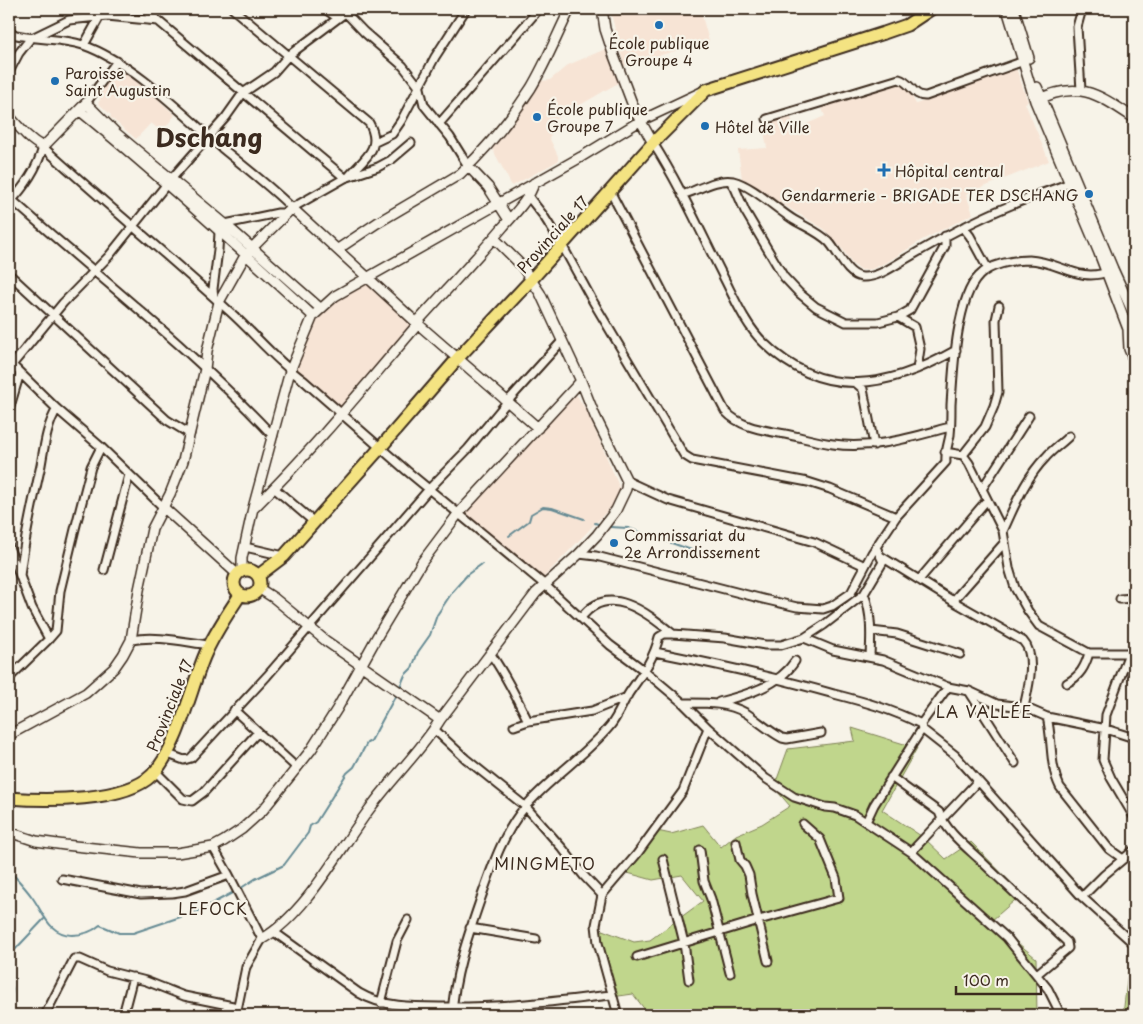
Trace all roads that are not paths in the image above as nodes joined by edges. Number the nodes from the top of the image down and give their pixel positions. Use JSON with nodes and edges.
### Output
{"nodes":[{"id":1,"x":12,"y":9,"type":"edge"},
{"id":2,"x":104,"y":9,"type":"edge"},
{"id":3,"x":144,"y":9,"type":"edge"},
{"id":4,"x":233,"y":9,"type":"edge"},
{"id":5,"x":325,"y":9,"type":"edge"},
{"id":6,"x":466,"y":9,"type":"edge"},
{"id":7,"x":540,"y":9,"type":"edge"},
{"id":8,"x":570,"y":9,"type":"edge"},
{"id":9,"x":602,"y":9,"type":"edge"},
{"id":10,"x":932,"y":9,"type":"edge"},
{"id":11,"x":1007,"y":9,"type":"edge"},
{"id":12,"x":1014,"y":9,"type":"edge"},
{"id":13,"x":1082,"y":9,"type":"edge"},
{"id":14,"x":9,"y":11,"type":"edge"},
{"id":15,"x":343,"y":11,"type":"edge"},
{"id":16,"x":101,"y":16,"type":"junction"},
{"id":17,"x":338,"y":18,"type":"junction"},
{"id":18,"x":158,"y":21,"type":"junction"},
{"id":19,"x":9,"y":33,"type":"edge"},
{"id":20,"x":30,"y":38,"type":"junction"},
{"id":21,"x":84,"y":45,"type":"junction"},
{"id":22,"x":288,"y":56,"type":"junction"},
{"id":23,"x":117,"y":61,"type":"junction"},
{"id":24,"x":1024,"y":61,"type":"junction"},
{"id":25,"x":9,"y":72,"type":"edge"},
{"id":26,"x":420,"y":88,"type":"junction"},
{"id":27,"x":706,"y":90,"type":"junction"},
{"id":28,"x":1081,"y":90,"type":"junction"},
{"id":29,"x":243,"y":93,"type":"junction"},
{"id":30,"x":1038,"y":99,"type":"junction"},
{"id":31,"x":82,"y":107,"type":"junction"},
{"id":32,"x":9,"y":116,"type":"edge"},
{"id":33,"x":1134,"y":118,"type":"edge"},
{"id":34,"x":767,"y":119,"type":"dead end"},
{"id":35,"x":640,"y":121,"type":"junction"},
{"id":36,"x":439,"y":124,"type":"junction"},
{"id":37,"x":209,"y":137,"type":"junction"},
{"id":38,"x":375,"y":142,"type":"junction"},
{"id":39,"x":411,"y":143,"type":"dead end"},
{"id":40,"x":653,"y":143,"type":"junction"},
{"id":41,"x":43,"y":146,"type":"junction"},
{"id":42,"x":468,"y":166,"type":"junction"},
{"id":43,"x":347,"y":177,"type":"junction"},
{"id":44,"x":730,"y":181,"type":"junction"},
{"id":45,"x":169,"y":182,"type":"junction"},
{"id":46,"x":1072,"y":182,"type":"junction"},
{"id":47,"x":534,"y":183,"type":"junction"},
{"id":48,"x":610,"y":191,"type":"junction"},
{"id":49,"x":682,"y":195,"type":"junction"},
{"id":50,"x":528,"y":196,"type":"junction"},
{"id":51,"x":10,"y":200,"type":"edge"},
{"id":52,"x":499,"y":203,"type":"junction"},
{"id":53,"x":290,"y":211,"type":"junction"},
{"id":54,"x":509,"y":220,"type":"junction"},
{"id":55,"x":225,"y":224,"type":"junction"},
{"id":56,"x":963,"y":227,"type":"junction"},
{"id":57,"x":133,"y":228,"type":"junction"},
{"id":58,"x":219,"y":232,"type":"junction"},
{"id":59,"x":945,"y":236,"type":"junction"},
{"id":60,"x":494,"y":238,"type":"junction"},
{"id":61,"x":562,"y":245,"type":"junction"},
{"id":62,"x":338,"y":249,"type":"junction"},
{"id":63,"x":248,"y":251,"type":"junction"},
{"id":64,"x":988,"y":269,"type":"junction"},
{"id":65,"x":94,"y":271,"type":"junction"},
{"id":66,"x":1109,"y":271,"type":"junction"},
{"id":67,"x":9,"y":274,"type":"edge"},
{"id":68,"x":368,"y":278,"type":"junction"},
{"id":69,"x":532,"y":280,"type":"junction"},
{"id":70,"x":216,"y":299,"type":"junction"},
{"id":71,"x":999,"y":306,"type":"dead end"},
{"id":72,"x":320,"y":308,"type":"junction"},
{"id":73,"x":53,"y":315,"type":"junction"},
{"id":74,"x":1134,"y":315,"type":"edge"},
{"id":75,"x":313,"y":316,"type":"junction"},
{"id":76,"x":898,"y":317,"type":"junction"},
{"id":77,"x":418,"y":324,"type":"junction"},
{"id":78,"x":1131,"y":331,"type":"edge"},
{"id":79,"x":1134,"y":340,"type":"edge"},
{"id":80,"x":562,"y":342,"type":"junction"},
{"id":81,"x":1130,"y":349,"type":"junction"},
{"id":82,"x":956,"y":350,"type":"junction"},
{"id":83,"x":458,"y":358,"type":"junction"},
{"id":84,"x":1134,"y":361,"type":"edge"},
{"id":85,"x":10,"y":363,"type":"edge"},
{"id":86,"x":205,"y":369,"type":"junction"},
{"id":87,"x":917,"y":369,"type":"junction"},
{"id":88,"x":290,"y":371,"type":"junction"},
{"id":89,"x":20,"y":374,"type":"junction"},
{"id":90,"x":581,"y":381,"type":"junction"},
{"id":91,"x":856,"y":384,"type":"junction"},
{"id":92,"x":507,"y":402,"type":"junction"},
{"id":93,"x":57,"y":409,"type":"junction"},
{"id":94,"x":9,"y":410,"type":"edge"},
{"id":95,"x":341,"y":413,"type":"junction"},
{"id":96,"x":1029,"y":416,"type":"dead end"},
{"id":97,"x":950,"y":427,"type":"junction"},
{"id":98,"x":538,"y":428,"type":"junction"},
{"id":99,"x":190,"y":434,"type":"junction"},
{"id":100,"x":273,"y":436,"type":"junction"},
{"id":101,"x":1069,"y":436,"type":"dead end"},
{"id":102,"x":874,"y":445,"type":"junction"},
{"id":103,"x":101,"y":447,"type":"junction"},
{"id":104,"x":381,"y":447,"type":"junction"},
{"id":105,"x":946,"y":452,"type":"junction"},
{"id":106,"x":963,"y":455,"type":"junction"},
{"id":107,"x":129,"y":475,"type":"junction"},
{"id":108,"x":627,"y":481,"type":"junction"},
{"id":109,"x":274,"y":488,"type":"junction"},
{"id":110,"x":429,"y":489,"type":"junction"},
{"id":111,"x":982,"y":489,"type":"junction"},
{"id":112,"x":987,"y":500,"type":"junction"},
{"id":113,"x":163,"y":507,"type":"junction"},
{"id":114,"x":253,"y":508,"type":"junction"},
{"id":115,"x":458,"y":514,"type":"junction"},
{"id":116,"x":896,"y":517,"type":"junction"},
{"id":117,"x":314,"y":522,"type":"junction"},
{"id":118,"x":1004,"y":531,"type":"junction"},
{"id":119,"x":1005,"y":542,"type":"junction"},
{"id":120,"x":590,"y":543,"type":"junction"},
{"id":121,"x":9,"y":547,"type":"edge"},
{"id":122,"x":245,"y":547,"type":"junction"},
{"id":123,"x":876,"y":547,"type":"junction"},
{"id":124,"x":579,"y":554,"type":"junction"},
{"id":125,"x":284,"y":556,"type":"junction"},
{"id":126,"x":596,"y":556,"type":"junction"},
{"id":127,"x":882,"y":557,"type":"junction"},
{"id":128,"x":865,"y":566,"type":"junction"},
{"id":129,"x":104,"y":570,"type":"dead end"},
{"id":130,"x":240,"y":572,"type":"junction"},
{"id":131,"x":259,"y":575,"type":"junction"},
{"id":132,"x":20,"y":576,"type":"junction"},
{"id":133,"x":919,"y":580,"type":"junction"},
{"id":134,"x":545,"y":585,"type":"junction"},
{"id":135,"x":260,"y":589,"type":"junction"},
{"id":136,"x":864,"y":594,"type":"junction"},
{"id":137,"x":240,"y":595,"type":"junction"},
{"id":138,"x":1120,"y":598,"type":"dead end"},
{"id":139,"x":1134,"y":598,"type":"edge"},
{"id":140,"x":953,"y":601,"type":"junction"},
{"id":141,"x":581,"y":618,"type":"junction"},
{"id":142,"x":309,"y":627,"type":"junction"},
{"id":143,"x":871,"y":631,"type":"junction"},
{"id":144,"x":673,"y":634,"type":"junction"},
{"id":145,"x":804,"y":638,"type":"junction"},
{"id":146,"x":49,"y":639,"type":"junction"},
{"id":147,"x":131,"y":640,"type":"junction"},
{"id":148,"x":209,"y":646,"type":"junction"},
{"id":149,"x":655,"y":652,"type":"junction"},
{"id":150,"x":490,"y":653,"type":"junction"},
{"id":151,"x":1089,"y":653,"type":"junction"},
{"id":152,"x":960,"y":654,"type":"dead end"},
{"id":153,"x":870,"y":656,"type":"junction"},
{"id":154,"x":795,"y":661,"type":"dead end"},
{"id":155,"x":361,"y":666,"type":"junction"},
{"id":156,"x":644,"y":671,"type":"junction"},
{"id":157,"x":9,"y":678,"type":"edge"},
{"id":158,"x":780,"y":679,"type":"junction"},
{"id":159,"x":1067,"y":684,"type":"dead end"},
{"id":160,"x":948,"y":687,"type":"junction"},
{"id":161,"x":969,"y":691,"type":"junction"},
{"id":162,"x":627,"y":697,"type":"junction"},
{"id":163,"x":683,"y":703,"type":"junction"},
{"id":164,"x":714,"y":704,"type":"junction"},
{"id":165,"x":1024,"y":707,"type":"junction"},
{"id":166,"x":234,"y":710,"type":"junction"},
{"id":167,"x":1048,"y":717,"type":"junction"},
{"id":168,"x":440,"y":720,"type":"junction"},
{"id":169,"x":528,"y":721,"type":"junction"},
{"id":170,"x":514,"y":726,"type":"dead end"},
{"id":171,"x":921,"y":726,"type":"junction"},
{"id":172,"x":708,"y":728,"type":"junction"},
{"id":173,"x":434,"y":729,"type":"junction"},
{"id":174,"x":1106,"y":729,"type":"junction"},
{"id":175,"x":258,"y":732,"type":"junction"},
{"id":176,"x":822,"y":733,"type":"dead end"},
{"id":177,"x":9,"y":734,"type":"edge"},
{"id":178,"x":1134,"y":738,"type":"edge"},
{"id":179,"x":168,"y":754,"type":"junction"},
{"id":180,"x":1015,"y":763,"type":"dead end"},
{"id":181,"x":297,"y":768,"type":"junction"},
{"id":182,"x":156,"y":771,"type":"junction"},
{"id":183,"x":891,"y":777,"type":"junction"},
{"id":184,"x":978,"y":781,"type":"junction"},
{"id":185,"x":9,"y":798,"type":"edge"},
{"id":186,"x":526,"y":807,"type":"junction"},
{"id":187,"x":1134,"y":817,"type":"edge"},
{"id":188,"x":942,"y":820,"type":"junction"},
{"id":189,"x":866,"y":822,"type":"junction"},
{"id":190,"x":803,"y":824,"type":"dead end"},
{"id":191,"x":9,"y":832,"type":"edge"},
{"id":192,"x":736,"y":842,"type":"dead end"},
{"id":193,"x":213,"y":847,"type":"junction"},
{"id":194,"x":700,"y":850,"type":"dead end"},
{"id":195,"x":1134,"y":850,"type":"edge"},
{"id":196,"x":911,"y":852,"type":"junction"},
{"id":197,"x":663,"y":859,"type":"dead end"},
{"id":198,"x":1123,"y":859,"type":"junction"},
{"id":199,"x":229,"y":875,"type":"junction"},
{"id":200,"x":62,"y":880,"type":"dead end"},
{"id":201,"x":602,"y":895,"type":"junction"},
{"id":202,"x":1082,"y":898,"type":"junction"},
{"id":203,"x":408,"y":920,"type":"dead end"},
{"id":204,"x":759,"y":920,"type":"junction"},
{"id":205,"x":470,"y":928,"type":"junction"},
{"id":206,"x":720,"y":931,"type":"junction"},
{"id":207,"x":274,"y":932,"type":"junction"},
{"id":208,"x":262,"y":939,"type":"junction"},
{"id":209,"x":536,"y":939,"type":"dead end"},
{"id":210,"x":684,"y":943,"type":"junction"},
{"id":211,"x":1134,"y":944,"type":"edge"},
{"id":212,"x":638,"y":957,"type":"dead end"},
{"id":213,"x":768,"y":961,"type":"dead end"},
{"id":214,"x":730,"y":973,"type":"dead end"},
{"id":215,"x":1037,"y":974,"type":"junction"},
{"id":216,"x":133,"y":977,"type":"junction"},
{"id":217,"x":689,"y":980,"type":"dead end"},
{"id":218,"x":611,"y":995,"type":"junction"},
{"id":219,"x":381,"y":1003,"type":"junction"},
{"id":220,"x":530,"y":1005,"type":"junction"},
{"id":221,"x":452,"y":1011,"type":"edge"},
{"id":222,"x":237,"y":1012,"type":"edge"},
{"id":223,"x":45,"y":1015,"type":"edge"},
{"id":224,"x":123,"y":1015,"type":"edge"},
{"id":225,"x":529,"y":1015,"type":"edge"},
{"id":226,"x":618,"y":1015,"type":"edge"},
{"id":227,"x":1061,"y":1015,"type":"edge"}],
"edges":[{"from":1,"to":14,"type":"street"},
{"from":2,"to":16,"type":"street"},
{"from":3,"to":18,"type":"street"},
{"from":4,"to":22,"type":"street"},
{"from":5,"to":17,"type":"street"},
{"from":6,"to":26,"type":"street"},
{"from":7,"to":36,"type":"street"},
{"from":8,"to":42,"type":"street"},
{"from":9,"to":35,"type":"street"},
{"from":10,"to":27,"type":"main road","name":"Provinciale 17"},
{"from":11,"to":24,"type":"street"},
{"from":12,"to":30,"type":"street"},
{"from":13,"to":28,"type":"street"},
{"from":15,"to":17,"type":"street"},
{"from":15,"to":26,"type":"street"},
{"from":16,"to":18,"type":"street"},
{"from":16,"to":20,"type":"street"},
{"from":16,"to":21,"type":"street"},
{"from":17,"to":22,"type":"street"},
{"from":18,"to":29,"type":"street"},
{"from":19,"to":20,"type":"street"},
{"from":20,"to":21,"type":"street"},
{"from":20,"to":25,"type":"street"},
{"from":21,"to":23,"type":"street"},
{"from":22,"to":29,"type":"street"},
{"from":22,"to":38,"type":"street"},
{"from":23,"to":31,"type":"street"},
{"from":23,"to":37,"type":"street"},
{"from":24,"to":30,"type":"street"},
{"from":24,"to":34,"type":"street"},
{"from":26,"to":36,"type":"street"},
{"from":26,"to":38,"type":"street"},
{"from":27,"to":35,"type":"street"},
{"from":27,"to":40,"type":"main road","name":"Provinciale 17"},
{"from":28,"to":30,"type":"street"},
{"from":28,"to":33,"type":"street"},
{"from":29,"to":37,"type":"street"},
{"from":29,"to":43,"type":"street"},
{"from":30,"to":46,"type":"street"},
{"from":31,"to":41,"type":"street"},
{"from":31,"to":45,"type":"street"},
{"from":32,"to":41,"type":"street"},
{"from":35,"to":40,"type":"street"},
{"from":35,"to":47,"type":"street"},
{"from":36,"to":42,"type":"street"},
{"from":37,"to":45,"type":"street"},
{"from":37,"to":53,"type":"street"},
{"from":38,"to":43,"type":"street"},
{"from":39,"to":43,"type":"street"},
{"from":40,"to":48,"type":"main road","name":"Provinciale 17"},
{"from":40,"to":49,"type":"street"},
{"from":41,"to":51,"type":"street"},
{"from":41,"to":57,"type":"street"},
{"from":42,"to":52,"type":"street"},
{"from":42,"to":62,"type":"street"},
{"from":43,"to":53,"type":"street"},
{"from":44,"to":49,"type":"street"},
{"from":44,"to":59,"type":"street"},
{"from":44,"to":76,"type":"street"},
{"from":45,"to":55,"type":"street"},
{"from":45,"to":57,"type":"street"},
{"from":45,"to":58,"type":"street"},
{"from":46,"to":56,"type":"street"},
{"from":46,"to":66,"type":"street"},
{"from":47,"to":50,"type":"street"},
{"from":47,"to":52,"type":"street"},
{"from":48,"to":61,"type":"main road","name":"Provinciale 17"},
{"from":48,"to":102,"type":"street"},
{"from":49,"to":91,"type":"street"},
{"from":50,"to":54,"type":"street"},
{"from":50,"to":61,"type":"street"},
{"from":51,"to":65,"type":"street"},
{"from":52,"to":54,"type":"street"},
{"from":52,"to":68,"type":"street"},
{"from":53,"to":55,"type":"street"},
{"from":53,"to":62,"type":"street"},
{"from":53,"to":63,"type":"street"},
{"from":54,"to":60,"type":"street"},
{"from":55,"to":58,"type":"street"},
{"from":55,"to":63,"type":"street"},
{"from":56,"to":59,"type":"street"},
{"from":56,"to":64,"type":"street"},
{"from":57,"to":65,"type":"street"},
{"from":57,"to":70,"type":"street"},
{"from":58,"to":63,"type":"street"},
{"from":58,"to":70,"type":"street"},
{"from":59,"to":76,"type":"street"},
{"from":60,"to":69,"type":"street"},
{"from":60,"to":77,"type":"street"},
{"from":61,"to":69,"type":"main road","name":"Provinciale 17"},
{"from":61,"to":116,"type":"street"},
{"from":62,"to":68,"type":"street"},
{"from":63,"to":70,"type":"street"},
{"from":63,"to":72,"type":"street"},
{"from":63,"to":75,"type":"street"},
{"from":64,"to":66,"type":"street"},
{"from":64,"to":82,"type":"street"},
{"from":65,"to":73,"type":"street"},
{"from":65,"to":86,"type":"street"},
{"from":66,"to":74,"type":"street"},
{"from":66,"to":78,"type":"street"},
{"from":67,"to":73,"type":"street"},
{"from":68,"to":72,"type":"street"},
{"from":68,"to":77,"type":"street"},
{"from":69,"to":80,"type":"street"},
{"from":69,"to":83,"type":"main road","name":"Provinciale 17"},
{"from":70,"to":86,"type":"street"},
{"from":70,"to":88,"type":"street"},
{"from":71,"to":106,"type":"street"},
{"from":72,"to":75,"type":"street"},
{"from":73,"to":85,"type":"street"},
{"from":73,"to":99,"type":"street"},
{"from":75,"to":88,"type":"street"},
{"from":76,"to":87,"type":"street"},
{"from":77,"to":83,"type":"street"},
{"from":77,"to":95,"type":"street"},
{"from":78,"to":81,"type":"street"},
{"from":79,"to":81,"type":"street"},
{"from":80,"to":90,"type":"street"},
{"from":80,"to":92,"type":"street"},
{"from":81,"to":84,"type":"street"},
{"from":82,"to":87,"type":"street"},
{"from":82,"to":97,"type":"street"},
{"from":83,"to":92,"type":"street"},
{"from":83,"to":104,"type":"main road","name":"Provinciale 17"},
{"from":85,"to":89,"type":"street"},
{"from":86,"to":99,"type":"street"},
{"from":86,"to":100,"type":"street"},
{"from":87,"to":91,"type":"street"},
{"from":88,"to":95,"type":"street"},
{"from":88,"to":100,"type":"street"},
{"from":89,"to":93,"type":"street"},
{"from":89,"to":94,"type":"street"},
{"from":90,"to":98,"type":"street"},
{"from":90,"to":108,"type":"street"},
{"from":91,"to":102,"type":"street"},
{"from":92,"to":98,"type":"street"},
{"from":92,"to":110,"type":"street"},
{"from":93,"to":103,"type":"street"},
{"from":93,"to":132,"type":"street"},
{"from":95,"to":104,"type":"street"},
{"from":95,"to":109,"type":"street"},
{"from":96,"to":111,"type":"street"},
{"from":97,"to":102,"type":"street"},
{"from":97,"to":105,"type":"street"},
{"from":98,"to":115,"type":"street"},
{"from":99,"to":113,"type":"street"},
{"from":100,"to":114,"type":"street"},
{"from":101,"to":118,"type":"street"},
{"from":103,"to":107,"type":"street"},
{"from":103,"to":146,"type":"street"},
{"from":104,"to":110,"type":"street"},
{"from":104,"to":117,"type":"main road","name":"Provinciale 17"},
{"from":105,"to":106,"type":"street"},
{"from":105,"to":116,"type":"street"},
{"from":106,"to":111,"type":"street"},
{"from":107,"to":113,"type":"street"},
{"from":107,"to":129,"type":"street"},
{"from":108,"to":120,"type":"street"},
{"from":108,"to":128,"type":"street"},
{"from":109,"to":114,"type":"street"},
{"from":109,"to":117,"type":"street"},
{"from":110,"to":115,"type":"street"},
{"from":110,"to":142,"type":"street"},
{"from":111,"to":112,"type":"street"},
{"from":112,"to":118,"type":"street"},
{"from":112,"to":133,"type":"street"},
{"from":113,"to":130,"type":"street"},
{"from":113,"to":147,"type":"street"},
{"from":114,"to":122,"type":"street"},
{"from":115,"to":134,"type":"street"},
{"from":115,"to":155,"type":"street"},
{"from":116,"to":123,"type":"street"},
{"from":117,"to":125,"type":"main road","name":"Provinciale 17"},
{"from":118,"to":119,"type":"street"},
{"from":119,"to":140,"type":"street"},
{"from":119,"to":151,"type":"street"},
{"from":120,"to":124,"type":"street"},
{"from":120,"to":126,"type":"street"},
{"from":121,"to":132,"type":"street"},
{"from":122,"to":125,"type":"street"},
{"from":122,"to":130,"type":"street"},
{"from":123,"to":127,"type":"street"},
{"from":123,"to":128,"type":"street"},
{"from":124,"to":126,"type":"street"},
{"from":124,"to":134,"type":"street"},
{"from":125,"to":131,"type":"main road","name":"Provinciale 17"},
{"from":126,"to":128,"type":"street"},
{"from":127,"to":133,"type":"street"},
{"from":127,"to":136,"type":"street"},
{"from":130,"to":131,"type":"main road"},
{"from":130,"to":137,"type":"main road"},
{"from":131,"to":135,"type":"main road"},
{"from":132,"to":146,"type":"street"},
{"from":133,"to":140,"type":"street"},
{"from":134,"to":141,"type":"street"},
{"from":134,"to":150,"type":"street"},
{"from":135,"to":137,"type":"main road"},
{"from":135,"to":142,"type":"street"},
{"from":136,"to":143,"type":"street"},
{"from":136,"to":145,"type":"street"},
{"from":137,"to":148,"type":"main road","name":"Provinciale 17"},
{"from":138,"to":139,"type":"street"},
{"from":140,"to":165,"type":"street"},
{"from":141,"to":144,"type":"street"},
{"from":141,"to":156,"type":"street"},
{"from":142,"to":155,"type":"street"},
{"from":142,"to":166,"type":"street"},
{"from":143,"to":152,"type":"street"},
{"from":143,"to":153,"type":"street"},
{"from":144,"to":145,"type":"street"},
{"from":144,"to":149,"type":"street"},
{"from":145,"to":153,"type":"street"},
{"from":146,"to":157,"type":"street"},
{"from":147,"to":148,"type":"street"},
{"from":147,"to":177,"type":"street"},
{"from":148,"to":179,"type":"main road","name":"Provinciale 17"},
{"from":149,"to":156,"type":"street"},
{"from":149,"to":158,"type":"street"},
{"from":150,"to":168,"type":"street"},
{"from":150,"to":169,"type":"street"},
{"from":151,"to":159,"type":"street"},
{"from":151,"to":174,"type":"street"},
{"from":153,"to":160,"type":"street"},
{"from":154,"to":158,"type":"street"},
{"from":155,"to":168,"type":"street"},
{"from":155,"to":181,"type":"street"},
{"from":156,"to":162,"type":"street"},
{"from":156,"to":163,"type":"street"},
{"from":158,"to":164,"type":"street"},
{"from":158,"to":171,"type":"street"},
{"from":160,"to":161,"type":"street"},
{"from":160,"to":171,"type":"street"},
{"from":161,"to":165,"type":"street"},
{"from":161,"to":180,"type":"street"},
{"from":162,"to":169,"type":"street"},
{"from":162,"to":186,"type":"street"},
{"from":163,"to":164,"type":"street"},
{"from":163,"to":172,"type":"street"},
{"from":164,"to":176,"type":"street"},
{"from":165,"to":167,"type":"street"},
{"from":166,"to":175,"type":"street"},
{"from":166,"to":179,"type":"street"},
{"from":167,"to":174,"type":"street"},
{"from":167,"to":198,"type":"street"},
{"from":168,"to":173,"type":"street"},
{"from":169,"to":170,"type":"street"},
{"from":171,"to":183,"type":"street"},
{"from":171,"to":184,"type":"street"},
{"from":172,"to":189,"type":"street"},
{"from":172,"to":201,"type":"street"},
{"from":173,"to":186,"type":"street"},
{"from":173,"to":207,"type":"street"},
{"from":174,"to":178,"type":"street"},
{"from":174,"to":187,"type":"street"},
{"from":175,"to":181,"type":"street"},
{"from":175,"to":182,"type":"street"},
{"from":179,"to":182,"type":"main road","name":"Provinciale 17"},
{"from":181,"to":193,"type":"street"},
{"from":182,"to":185,"type":"main road","name":"Provinciale 17"},
{"from":183,"to":188,"type":"street"},
{"from":183,"to":189,"type":"street"},
{"from":184,"to":188,"type":"street"},
{"from":184,"to":202,"type":"street"},
{"from":186,"to":201,"type":"street"},
{"from":186,"to":205,"type":"street"},
{"from":188,"to":196,"type":"street"},
{"from":188,"to":215,"type":"street"},
{"from":189,"to":196,"type":"street"},
{"from":190,"to":204,"type":"street"},
{"from":191,"to":193,"type":"street"},
{"from":192,"to":204,"type":"street"},
{"from":193,"to":199,"type":"street"},
{"from":194,"to":206,"type":"street"},
{"from":195,"to":198,"type":"street"},
{"from":196,"to":215,"type":"street"},
{"from":197,"to":210,"type":"street"},
{"from":198,"to":202,"type":"street"},
{"from":199,"to":200,"type":"street"},
{"from":199,"to":208,"type":"street"},
{"from":201,"to":218,"type":"street"},
{"from":202,"to":211,"type":"street"},
{"from":203,"to":219,"type":"street"},
{"from":204,"to":206,"type":"street"},
{"from":204,"to":213,"type":"street"},
{"from":205,"to":209,"type":"street"},
{"from":205,"to":221,"type":"street"},
{"from":206,"to":210,"type":"street"},
{"from":206,"to":214,"type":"street"},
{"from":207,"to":208,"type":"street"},
{"from":207,"to":219,"type":"street"},
{"from":208,"to":222,"type":"street"},
{"from":210,"to":212,"type":"street"},
{"from":210,"to":217,"type":"street"},
{"from":215,"to":227,"type":"street"},
{"from":216,"to":222,"type":"street"},
{"from":216,"to":223,"type":"street"},
{"from":216,"to":224,"type":"street"},
{"from":218,"to":220,"type":"street"},
{"from":218,"to":226,"type":"street"},
{"from":219,"to":221,"type":"street"},
{"from":220,"to":221,"type":"street"},
{"from":220,"to":225,"type":"street"}]}
